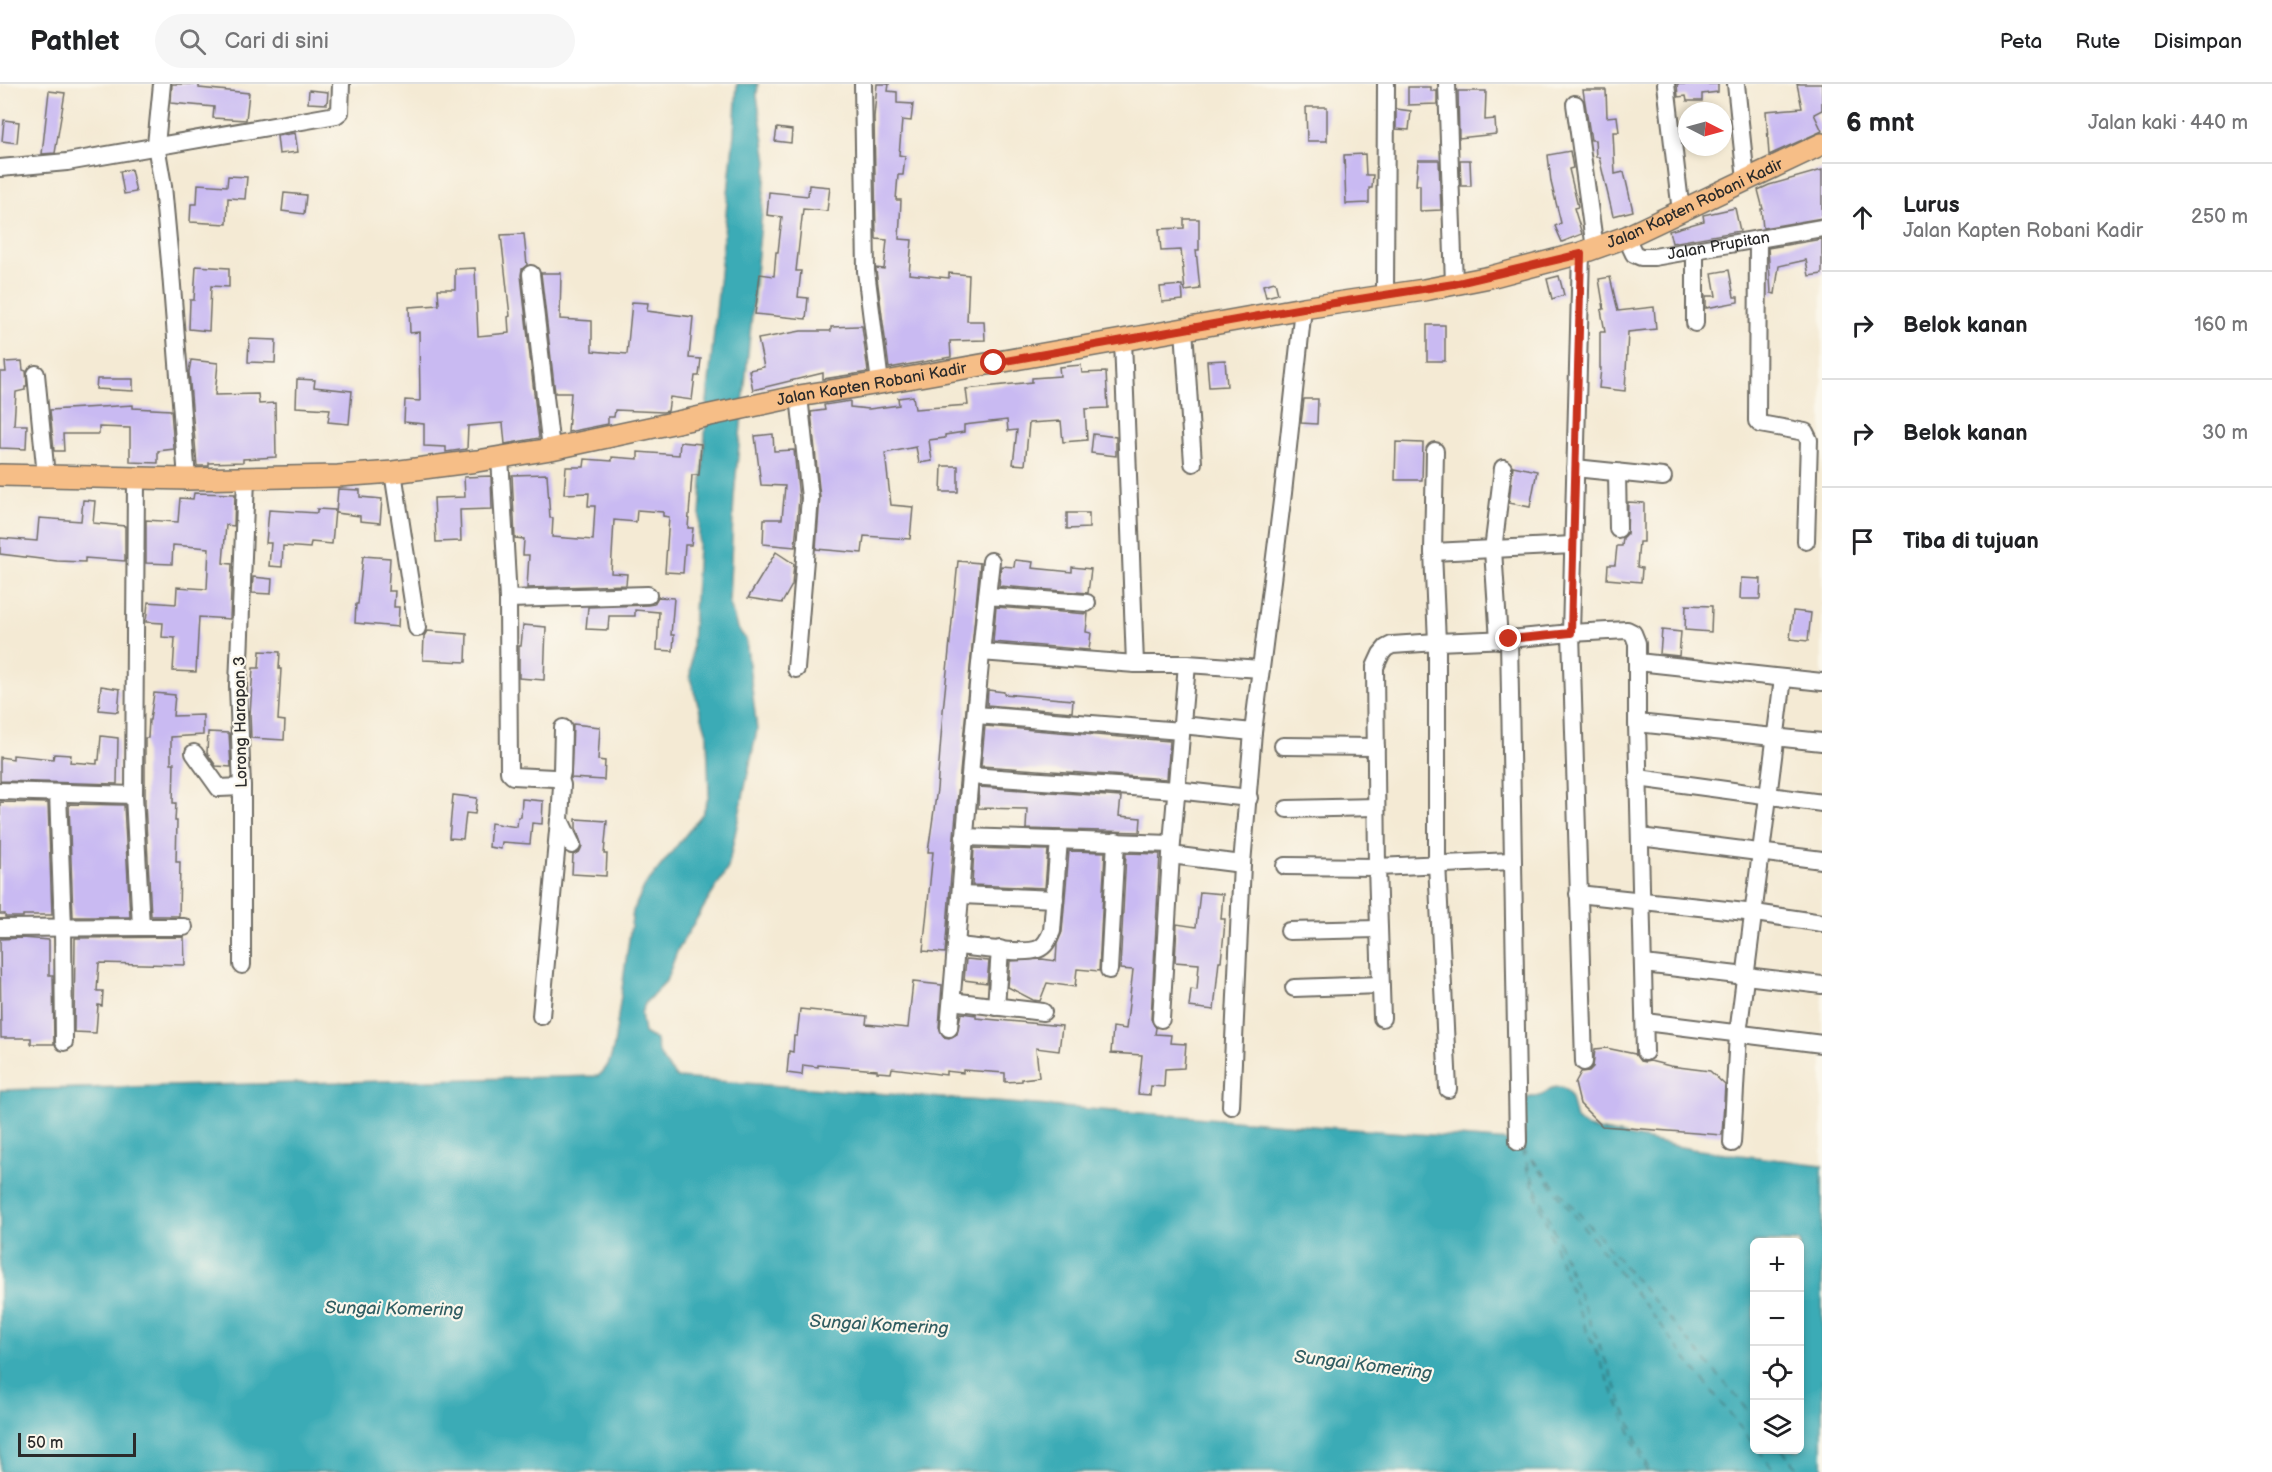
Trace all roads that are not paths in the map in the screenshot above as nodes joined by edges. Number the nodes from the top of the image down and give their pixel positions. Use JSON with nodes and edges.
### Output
{"nodes":[{"id":1,"x":162,"y":84,"type":"edge"},
{"id":2,"x":341,"y":84,"type":"edge"},
{"id":3,"x":863,"y":84,"type":"edge"},
{"id":4,"x":1386,"y":84,"type":"edge"},
{"id":5,"x":1448,"y":84,"type":"edge"},
{"id":6,"x":1666,"y":84,"type":"edge"},
{"id":7,"x":1736,"y":84,"type":"edge"},
{"id":8,"x":1575,"y":104,"type":"dead end"},
{"id":9,"x":1822,"y":144,"type":"edge"},
{"id":10,"x":156,"y":145,"type":"junction"},
{"id":11,"x":0,"y":168,"type":"edge"},
{"id":12,"x":1746,"y":180,"type":"junction"},
{"id":13,"x":1681,"y":212,"type":"junction"},
{"id":14,"x":1822,"y":228,"type":"edge"},
{"id":15,"x":1626,"y":237,"type":"junction"},
{"id":16,"x":1758,"y":239,"type":"junction"},
{"id":17,"x":1588,"y":251,"type":"junction"},
{"id":18,"x":1695,"y":251,"type":"junction"},
{"id":19,"x":531,"y":274,"type":"dead end"},
{"id":20,"x":1454,"y":284,"type":"junction"},
{"id":21,"x":1384,"y":296,"type":"junction"},
{"id":22,"x":1303,"y":308,"type":"junction"},
{"id":23,"x":1695,"y":323,"type":"dead end"},
{"id":24,"x":1184,"y":329,"type":"junction"},
{"id":25,"x":1123,"y":340,"type":"junction"},
{"id":26,"x":36,"y":374,"type":"dead end"},
{"id":27,"x":880,"y":383,"type":"junction"},
{"id":28,"x":799,"y":396,"type":"junction"},
{"id":29,"x":551,"y":449,"type":"junction"},
{"id":30,"x":1435,"y":451,"type":"dead end"},
{"id":31,"x":500,"y":457,"type":"junction"},
{"id":32,"x":1193,"y":463,"type":"dead end"},
{"id":33,"x":1503,"y":468,"type":"dead end"},
{"id":34,"x":1575,"y":468,"type":"junction"},
{"id":35,"x":393,"y":472,"type":"junction"},
{"id":36,"x":1617,"y":472,"type":"junction"},
{"id":37,"x":0,"y":475,"type":"edge"},
{"id":38,"x":46,"y":476,"type":"junction"},
{"id":39,"x":1663,"y":477,"type":"dead end"},
{"id":40,"x":136,"y":478,"type":"junction"},
{"id":41,"x":187,"y":479,"type":"junction"},
{"id":42,"x":246,"y":479,"type":"junction"},
{"id":43,"x":1618,"y":529,"type":"dead end"},
{"id":44,"x":1806,"y":541,"type":"dead end"},
{"id":45,"x":1573,"y":545,"type":"junction"},
{"id":46,"x":1493,"y":550,"type":"junction"},
{"id":47,"x":1433,"y":552,"type":"junction"},
{"id":48,"x":991,"y":561,"type":"dead end"},
{"id":49,"x":648,"y":595,"type":"dead end"},
{"id":50,"x":987,"y":596,"type":"junction"},
{"id":51,"x":508,"y":599,"type":"junction"},
{"id":52,"x":1087,"y":603,"type":"dead end"},
{"id":53,"x":417,"y":628,"type":"dead end"},
{"id":54,"x":1571,"y":633,"type":"junction"},
{"id":55,"x":1504,"y":640,"type":"junction"},
{"id":56,"x":1437,"y":642,"type":"junction"},
{"id":57,"x":981,"y":652,"type":"junction"},
{"id":58,"x":1638,"y":662,"type":"junction"},
{"id":59,"x":1136,"y":664,"type":"junction"},
{"id":60,"x":1187,"y":664,"type":"junction"},
{"id":61,"x":796,"y":669,"type":"dead end"},
{"id":62,"x":1261,"y":669,"type":"junction"},
{"id":63,"x":1783,"y":678,"type":"junction"},
{"id":64,"x":1822,"y":682,"type":"edge"},
{"id":65,"x":976,"y":715,"type":"junction"},
{"id":66,"x":1637,"y":723,"type":"junction"},
{"id":67,"x":563,"y":728,"type":"dead end"},
{"id":68,"x":1181,"y":728,"type":"junction"},
{"id":69,"x":1253,"y":732,"type":"junction"},
{"id":70,"x":1776,"y":736,"type":"junction"},
{"id":71,"x":1822,"y":742,"type":"edge"},
{"id":72,"x":1283,"y":746,"type":"dead end"},
{"id":73,"x":1376,"y":747,"type":"junction"},
{"id":74,"x":194,"y":753,"type":"dead end"},
{"id":75,"x":970,"y":776,"type":"junction"},
{"id":76,"x":1638,"y":778,"type":"junction"},
{"id":77,"x":560,"y":780,"type":"junction"},
{"id":78,"x":242,"y":787,"type":"junction"},
{"id":79,"x":0,"y":790,"type":"edge"},
{"id":80,"x":1176,"y":790,"type":"junction"},
{"id":81,"x":58,"y":793,"type":"junction"},
{"id":82,"x":134,"y":795,"type":"junction"},
{"id":83,"x":1769,"y":795,"type":"junction"},
{"id":84,"x":1249,"y":798,"type":"junction"},
{"id":85,"x":1822,"y":803,"type":"edge"},
{"id":86,"x":1376,"y":807,"type":"junction"},
{"id":87,"x":1287,"y":808,"type":"dead end"},
{"id":88,"x":560,"y":820,"type":"junction"},
{"id":89,"x":964,"y":837,"type":"junction"},
{"id":90,"x":1640,"y":837,"type":"junction"},
{"id":91,"x":1059,"y":840,"type":"junction"},
{"id":92,"x":1116,"y":841,"type":"junction"},
{"id":93,"x":572,"y":845,"type":"dead end"},
{"id":94,"x":1171,"y":850,"type":"junction"},
{"id":95,"x":1762,"y":851,"type":"junction"},
{"id":96,"x":1822,"y":860,"type":"edge"},
{"id":97,"x":1512,"y":861,"type":"junction"},
{"id":98,"x":1437,"y":863,"type":"junction"},
{"id":99,"x":1242,"y":864,"type":"junction"},
{"id":100,"x":1285,"y":866,"type":"dead end"},
{"id":101,"x":1377,"y":867,"type":"junction"},
{"id":102,"x":1578,"y":894,"type":"junction"},
{"id":103,"x":961,"y":895,"type":"junction"},
{"id":104,"x":1055,"y":898,"type":"junction"},
{"id":105,"x":1641,"y":902,"type":"junction"},
{"id":106,"x":1755,"y":913,"type":"junction"},
{"id":107,"x":1822,"y":923,"type":"edge"},
{"id":108,"x":63,"y":927,"type":"junction"},
{"id":109,"x":141,"y":927,"type":"junction"},
{"id":110,"x":184,"y":927,"type":"dead end"},
{"id":111,"x":0,"y":928,"type":"edge"},
{"id":112,"x":1378,"y":929,"type":"junction"},
{"id":113,"x":1289,"y":930,"type":"dead end"},
{"id":114,"x":956,"y":946,"type":"junction"},
{"id":115,"x":1000,"y":949,"type":"junction"},
{"id":116,"x":1644,"y":964,"type":"junction"},
{"id":117,"x":242,"y":965,"type":"dead end"},
{"id":118,"x":1109,"y":970,"type":"dead end"},
{"id":119,"x":1746,"y":975,"type":"junction"},
{"id":120,"x":1380,"y":985,"type":"junction"},
{"id":121,"x":1822,"y":985,"type":"edge"},
{"id":122,"x":1294,"y":988,"type":"dead end"},
{"id":123,"x":959,"y":1002,"type":"dead end"},
{"id":124,"x":996,"y":1007,"type":"junction"},
{"id":125,"x":1043,"y":1012,"type":"dead end"},
{"id":126,"x":541,"y":1016,"type":"dead end"},
{"id":127,"x":1382,"y":1018,"type":"dead end"},
{"id":128,"x":1161,"y":1019,"type":"dead end"},
{"id":129,"x":1645,"y":1022,"type":"junction"},
{"id":130,"x":949,"y":1028,"type":"dead end"},
{"id":131,"x":1738,"y":1034,"type":"junction"},
{"id":132,"x":64,"y":1042,"type":"dead end"},
{"id":133,"x":1822,"y":1044,"type":"edge"},
{"id":134,"x":1645,"y":1052,"type":"dead end"},
{"id":135,"x":1584,"y":1062,"type":"dead end"},
{"id":136,"x":1448,"y":1089,"type":"dead end"},
{"id":137,"x":1231,"y":1106,"type":"dead end"},
{"id":138,"x":1518,"y":1142,"type":"dead end"},
{"id":139,"x":1732,"y":1143,"type":"dead end"}],
"edges":[{"from":1,"to":10,"type":"street"},
{"from":2,"to":10,"type":"street"},
{"from":3,"to":27,"type":"street"},
{"from":4,"to":21,"type":"street"},
{"from":5,"to":20,"type":"street"},
{"from":6,"to":13,"type":"street"},
{"from":7,"to":12,"type":"street"},
{"from":8,"to":17,"type":"street"},
{"from":9,"to":12,"type":"main road","name":"Jalan Kapten Robani Kadir"},
{"from":10,"to":11,"type":"street"},
{"from":10,"to":41,"type":"street"},
{"from":12,"to":13,"type":"main road","name":"Jalan Kapten Robani Kadir"},
{"from":13,"to":15,"type":"main road","name":"Jalan Kapten Robani Kadir"},
{"from":14,"to":16,"type":"street","name":"Jalan Prupitan"},
{"from":15,"to":17,"type":"main road","name":"Jalan Kapten Robani Kadir"},
{"from":15,"to":18,"type":"street","name":"Jalan Prupitan"},
{"from":16,"to":18,"type":"street","name":"Jalan Prupitan"},
{"from":16,"to":44,"type":"street"},
{"from":17,"to":20,"type":"main road","name":"Jalan Kapten Robani Kadir"},
{"from":17,"to":34,"type":"street"},
{"from":18,"to":23,"type":"street"},
{"from":19,"to":29,"type":"street"},
{"from":20,"to":21,"type":"main road","name":"Jalan Kapten Robani Kadir"},
{"from":21,"to":22,"type":"main road","name":"Jalan Kapten Robani Kadir"},
{"from":22,"to":24,"type":"main road","name":"Jalan Kapten Robani Kadir"},
{"from":22,"to":62,"type":"street"},
{"from":24,"to":25,"type":"main road","name":"Jalan Kapten Robani Kadir"},
{"from":24,"to":32,"type":"street"},
{"from":25,"to":27,"type":"main road","name":"Jalan Kapten Robani Kadir"},
{"from":25,"to":59,"type":"street"},
{"from":26,"to":38,"type":"street"},
{"from":27,"to":28,"type":"main road","name":"Jalan Kapten Robani Kadir"},
{"from":28,"to":29,"type":"main road","name":"Jalan Kapten Robani Kadir"},
{"from":28,"to":61,"type":"street"},
{"from":29,"to":31,"type":"main road","name":"Jalan Kapten Robani Kadir"},
{"from":30,"to":47,"type":"street"},
{"from":31,"to":35,"type":"main road","name":"Jalan Kapten Robani Kadir"},
{"from":31,"to":51,"type":"street"},
{"from":33,"to":46,"type":"street"},
{"from":34,"to":36,"type":"street"},
{"from":34,"to":45,"type":"street"},
{"from":35,"to":42,"type":"main road","name":"Jalan Kapten Robani Kadir"},
{"from":35,"to":53,"type":"street"},
{"from":36,"to":39,"type":"street"},
{"from":36,"to":43,"type":"street"},
{"from":37,"to":38,"type":"main road","name":"Jalan Kapten Robani Kadir"},
{"from":38,"to":40,"type":"main road","name":"Jalan Kapten Robani Kadir"},
{"from":40,"to":41,"type":"main road","name":"Jalan Kapten Robani Kadir"},
{"from":40,"to":82,"type":"street"},
{"from":41,"to":42,"type":"main road","name":"Jalan Kapten Robani Kadir"},
{"from":42,"to":78,"type":"street","name":"Lorong Harapan 3"},
{"from":45,"to":46,"type":"street"},
{"from":45,"to":54,"type":"street"},
{"from":46,"to":47,"type":"street"},
{"from":46,"to":55,"type":"street"},
{"from":47,"to":56,"type":"street"},
{"from":48,"to":50,"type":"street"},
{"from":49,"to":51,"type":"street"},
{"from":50,"to":52,"type":"street"},
{"from":50,"to":57,"type":"street"},
{"from":51,"to":77,"type":"street"},
{"from":54,"to":55,"type":"street"},
{"from":54,"to":58,"type":"street"},
{"from":54,"to":102,"type":"street"},
{"from":55,"to":56,"type":"street"},
{"from":55,"to":97,"type":"street"},
{"from":56,"to":73,"type":"street"},
{"from":56,"to":98,"type":"street"},
{"from":57,"to":59,"type":"street"},
{"from":57,"to":65,"type":"street"},
{"from":58,"to":63,"type":"street"},
{"from":58,"to":66,"type":"street"},
{"from":59,"to":60,"type":"street"},
{"from":60,"to":62,"type":"street"},
{"from":60,"to":68,"type":"street"},
{"from":62,"to":69,"type":"street"},
{"from":63,"to":64,"type":"street"},
{"from":63,"to":70,"type":"street"},
{"from":65,"to":68,"type":"street"},
{"from":65,"to":75,"type":"street"},
{"from":66,"to":70,"type":"street"},
{"from":66,"to":76,"type":"street"},
{"from":67,"to":77,"type":"street"},
{"from":68,"to":69,"type":"street"},
{"from":68,"to":80,"type":"street"},
{"from":69,"to":84,"type":"street"},
{"from":70,"to":71,"type":"street"},
{"from":70,"to":83,"type":"street"},
{"from":72,"to":73,"type":"street"},
{"from":73,"to":86,"type":"street"},
{"from":74,"to":78,"type":"street"},
{"from":75,"to":80,"type":"street"},
{"from":75,"to":89,"type":"street"},
{"from":76,"to":83,"type":"street"},
{"from":76,"to":90,"type":"street"},
{"from":77,"to":88,"type":"street"},
{"from":78,"to":117,"type":"street","name":"Lorong Harapan 3"},
{"from":79,"to":81,"type":"street"},
{"from":80,"to":84,"type":"street"},
{"from":80,"to":94,"type":"street"},
{"from":81,"to":82,"type":"street"},
{"from":81,"to":108,"type":"street"},
{"from":82,"to":109,"type":"street"},
{"from":83,"to":85,"type":"street"},
{"from":83,"to":95,"type":"street"},
{"from":84,"to":99,"type":"street"},
{"from":86,"to":87,"type":"street"},
{"from":86,"to":101,"type":"street"},
{"from":88,"to":93,"type":"street"},
{"from":88,"to":126,"type":"street"},
{"from":89,"to":91,"type":"street"},
{"from":89,"to":103,"type":"street"},
{"from":90,"to":95,"type":"street"},
{"from":90,"to":105,"type":"street"},
{"from":91,"to":92,"type":"street"},
{"from":91,"to":104,"type":"street"},
{"from":92,"to":94,"type":"street"},
{"from":92,"to":118,"type":"street"},
{"from":94,"to":99,"type":"street"},
{"from":94,"to":128,"type":"street"},
{"from":95,"to":96,"type":"street"},
{"from":95,"to":106,"type":"street"},
{"from":97,"to":98,"type":"street"},
{"from":97,"to":138,"type":"street"},
{"from":98,"to":101,"type":"street"},
{"from":98,"to":136,"type":"street"},
{"from":99,"to":137,"type":"street"},
{"from":100,"to":101,"type":"street"},
{"from":101,"to":112,"type":"street"},
{"from":102,"to":105,"type":"street"},
{"from":102,"to":135,"type":"street"},
{"from":103,"to":104,"type":"street"},
{"from":103,"to":114,"type":"street"},
{"from":104,"to":115,"type":"street"},
{"from":105,"to":106,"type":"street"},
{"from":105,"to":116,"type":"street"},
{"from":106,"to":107,"type":"street"},
{"from":106,"to":119,"type":"street"},
{"from":108,"to":109,"type":"street"},
{"from":108,"to":111,"type":"street"},
{"from":108,"to":132,"type":"street"},
{"from":109,"to":110,"type":"street"},
{"from":112,"to":113,"type":"street"},
{"from":112,"to":120,"type":"street"},
{"from":114,"to":115,"type":"street"},
{"from":114,"to":130,"type":"street"},
{"from":115,"to":124,"type":"street"},
{"from":116,"to":119,"type":"street"},
{"from":116,"to":129,"type":"street"},
{"from":119,"to":121,"type":"street"},
{"from":119,"to":131,"type":"street"},
{"from":120,"to":122,"type":"street"},
{"from":120,"to":127,"type":"street"},
{"from":123,"to":124,"type":"street"},
{"from":124,"to":125,"type":"street"},
{"from":129,"to":131,"type":"street"},
{"from":129,"to":134,"type":"street"},
{"from":131,"to":133,"type":"street"},
{"from":131,"to":139,"type":"street"}]}
